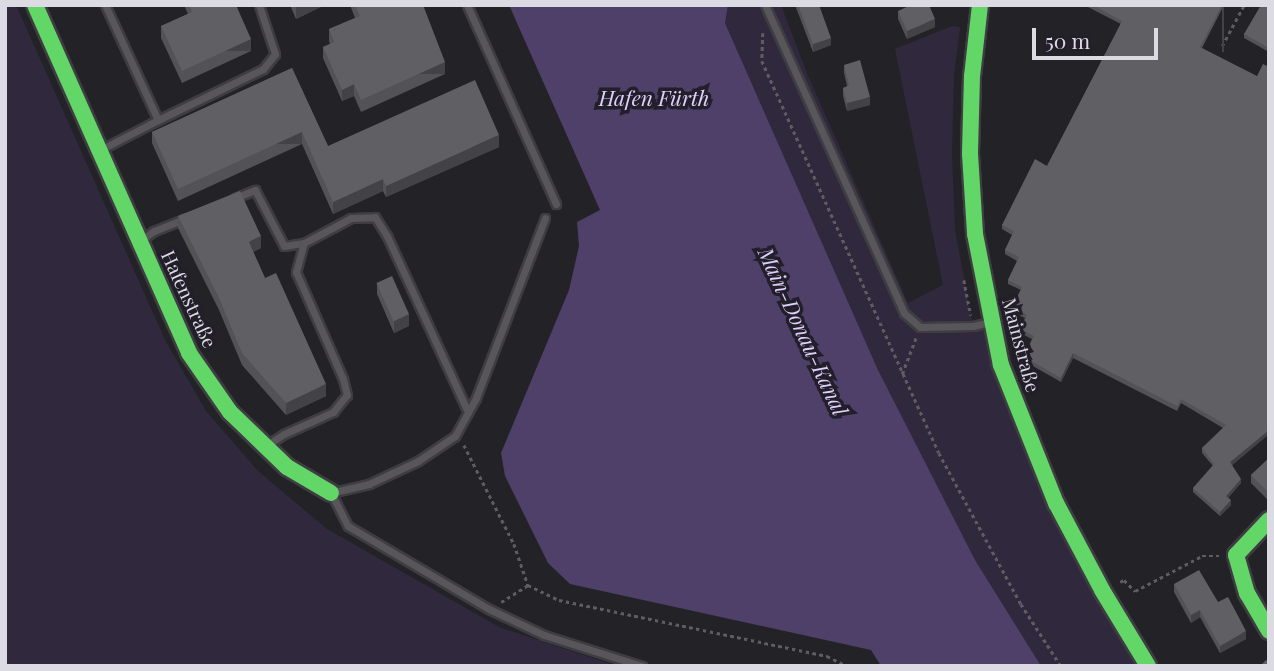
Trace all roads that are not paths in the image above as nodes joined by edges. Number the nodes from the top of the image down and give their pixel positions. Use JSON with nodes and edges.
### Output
{"nodes":[{"id":1,"x":35,"y":5,"type":"edge"},
{"id":2,"x":105,"y":5,"type":"edge"},
{"id":3,"x":259,"y":5,"type":"edge"},
{"id":4,"x":467,"y":5,"type":"edge"},
{"id":5,"x":765,"y":5,"type":"edge"},
{"id":6,"x":980,"y":5,"type":"edge"},
{"id":7,"x":158,"y":120,"type":"junction"},
{"id":8,"x":99,"y":150,"type":"junction"},
{"id":9,"x":230,"y":201,"type":"edge"},
{"id":10,"x":556,"y":204,"type":"dead end"},
{"id":11,"x":192,"y":216,"type":"edge"},
{"id":12,"x":545,"y":218,"type":"dead end"},
{"id":13,"x":139,"y":241,"type":"junction"},
{"id":14,"x":304,"y":243,"type":"junction"},
{"id":15,"x":990,"y":322,"type":"junction"},
{"id":16,"x":468,"y":412,"type":"junction"},
{"id":17,"x":266,"y":446,"type":"junction"},
{"id":18,"x":331,"y":493,"type":"junction"},
{"id":19,"x":1269,"y":520,"type":"edge"},
{"id":20,"x":1269,"y":631,"type":"edge"},
{"id":21,"x":642,"y":666,"type":"edge"},
{"id":22,"x":1148,"y":666,"type":"edge"}],
"edges":[{"from":1,"to":8,"type":"street","name":"Hafenstraße"},
{"from":2,"to":7,"type":"lane"},
{"from":3,"to":7,"type":"lane"},
{"from":4,"to":10,"type":"lane"},
{"from":5,"to":15,"type":"lane"},
{"from":6,"to":15,"type":"street","name":"Mainstraße"},
{"from":7,"to":8,"type":"lane"},
{"from":8,"to":13,"type":"street","name":"Hafenstraße"},
{"from":9,"to":14,"type":"lane"},
{"from":11,"to":13,"type":"lane"},
{"from":12,"to":16,"type":"lane"},
{"from":13,"to":17,"type":"street","name":"Hafenstraße"},
{"from":14,"to":16,"type":"lane"},
{"from":14,"to":17,"type":"lane"},
{"from":15,"to":22,"type":"street","name":"Mainstraße"},
{"from":16,"to":18,"type":"lane"},
{"from":17,"to":18,"type":"street","name":"Hafenstraße"},
{"from":18,"to":21,"type":"lane"},
{"from":19,"to":20,"type":"street"}]}
